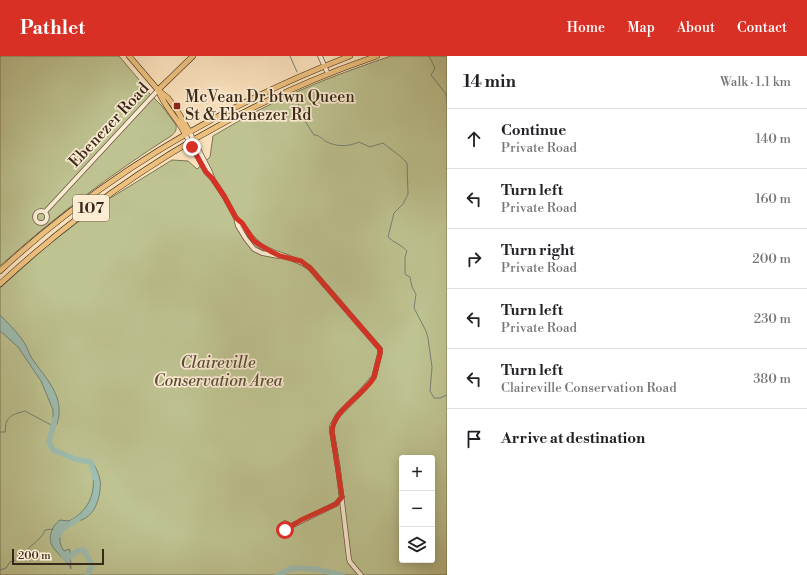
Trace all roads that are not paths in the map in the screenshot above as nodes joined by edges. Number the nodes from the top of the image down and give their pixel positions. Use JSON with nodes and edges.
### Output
{"nodes":[{"id":1,"x":129,"y":56,"type":"edge"},
{"id":2,"x":193,"y":56,"type":"edge"},
{"id":3,"x":320,"y":56,"type":"edge"},
{"id":4,"x":350,"y":56,"type":"edge"},
{"id":5,"x":377,"y":56,"type":"edge"},
{"id":6,"x":324,"y":66,"type":"junction"},
{"id":7,"x":328,"y":74,"type":"junction"},
{"id":8,"x":158,"y":90,"type":"junction"},
{"id":9,"x":187,"y":133,"type":"junction"},
{"id":10,"x":191,"y":141,"type":"junction"},
{"id":11,"x":45,"y":212,"type":"dead end"},
{"id":12,"x":0,"y":271,"type":"edge"},
{"id":13,"x":0,"y":284,"type":"edge"},
{"id":14,"x":342,"y":497,"type":"junction"},
{"id":15,"x":291,"y":526,"type":"dead end"},
{"id":16,"x":361,"y":575,"type":"edge"}],
"edges":[{"from":1,"to":8,"type":"main road"},
{"from":2,"to":8,"type":"main road","name":"Ebenezer Road"},
{"from":3,"to":6,"type":"street"},
{"from":4,"to":6,"type":"main road"},
{"from":5,"to":7,"type":"main road","number":"107"},
{"from":6,"to":7,"type":"street"},
{"from":6,"to":9,"type":"main road","number":"107"},
{"from":7,"to":10,"type":"main road","number":"107"},
{"from":8,"to":9,"type":"main road"},
{"from":8,"to":11,"type":"street","name":"Ebenezer Road"},
{"from":9,"to":10,"type":"street"},
{"from":9,"to":12,"type":"main road","number":"107"},
{"from":10,"to":13,"type":"main road","number":"107"},
{"from":10,"to":14,"type":"street"},
{"from":14,"to":15,"type":"street"},
{"from":14,"to":16,"type":"street"}]}
